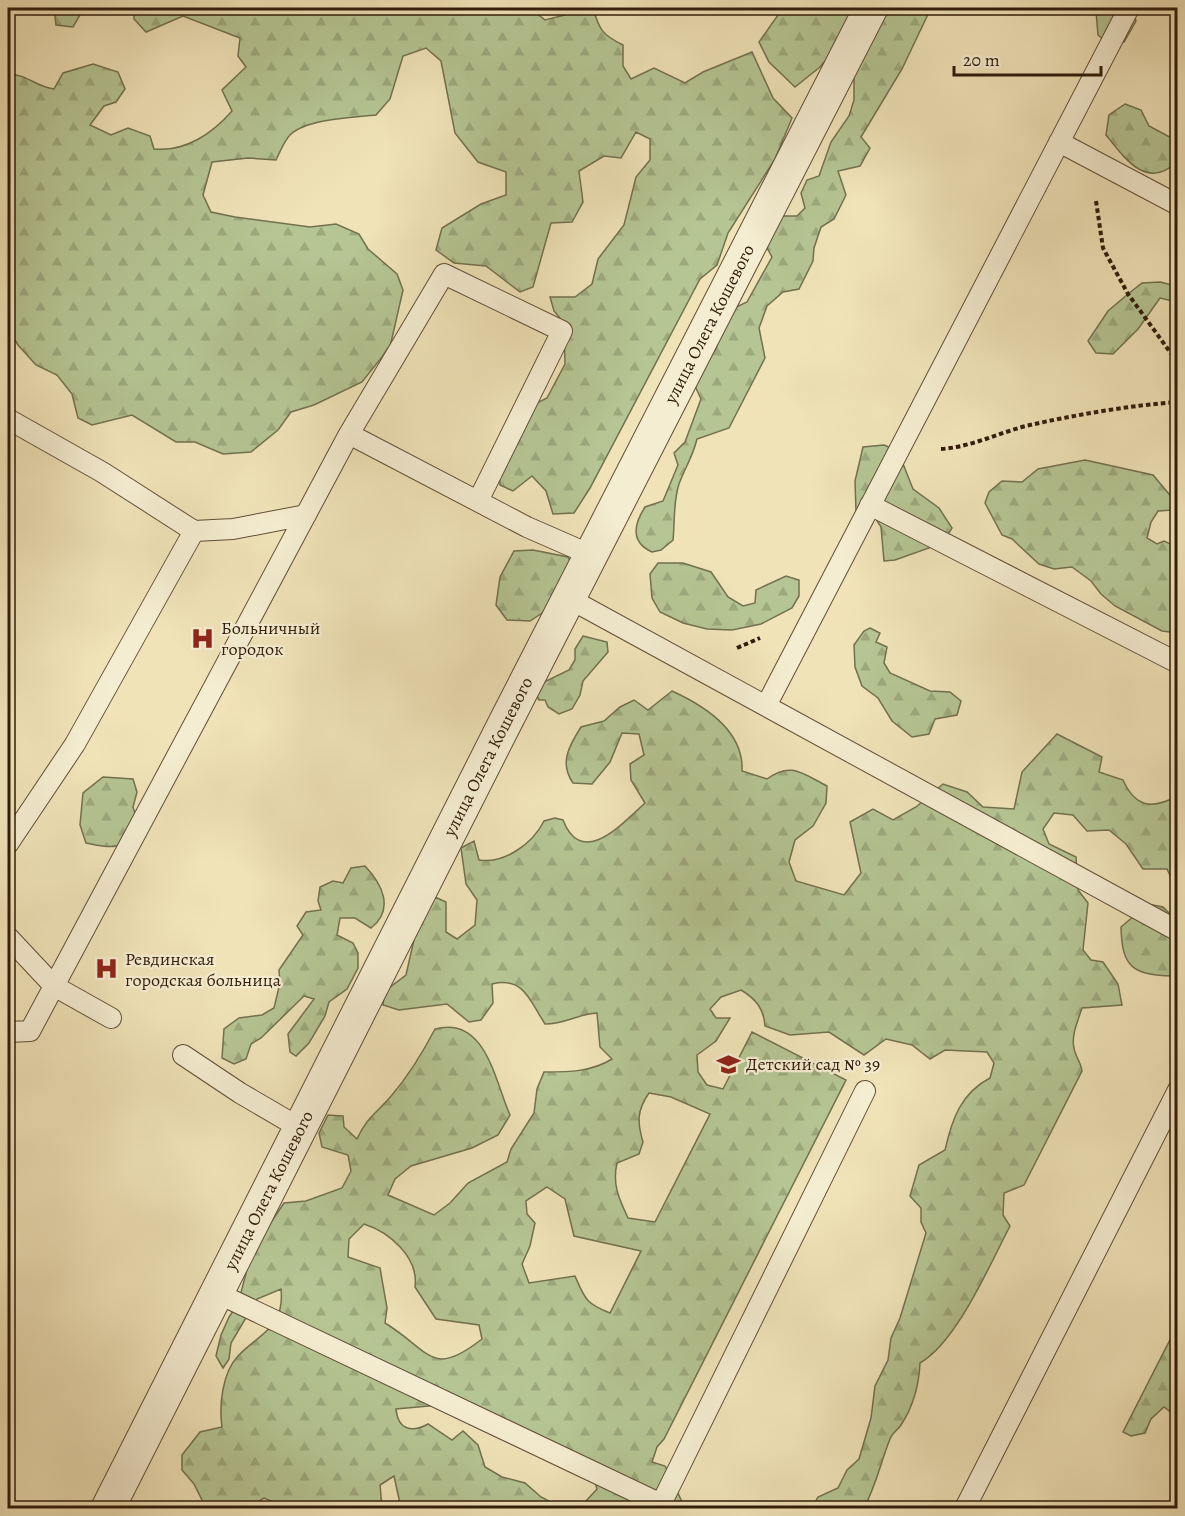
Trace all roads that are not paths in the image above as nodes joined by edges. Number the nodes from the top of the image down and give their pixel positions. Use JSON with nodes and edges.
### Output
{"nodes":[{"id":1,"x":872,"y":8,"type":"edge"},
{"id":2,"x":1129,"y":8,"type":"edge"},
{"id":3,"x":1059,"y":142,"type":"junction"},
{"id":4,"x":1178,"y":205,"type":"edge"},
{"id":5,"x":8,"y":419,"type":"edge"},
{"id":6,"x":349,"y":434,"type":"junction"},
{"id":7,"x":478,"y":501,"type":"junction"},
{"id":8,"x":870,"y":505,"type":"junction"},
{"id":9,"x":306,"y":515,"type":"junction"},
{"id":10,"x":194,"y":531,"type":"junction"},
{"id":11,"x":591,"y":555,"type":"junction"},
{"id":12,"x":570,"y":599,"type":"junction"},
{"id":13,"x":1178,"y":663,"type":"edge"},
{"id":14,"x":766,"y":706,"type":"junction"},
{"id":15,"x":8,"y":844,"type":"edge"},
{"id":16,"x":1178,"y":931,"type":"edge"},
{"id":17,"x":8,"y":937,"type":"edge"},
{"id":18,"x":54,"y":986,"type":"junction"},
{"id":19,"x":111,"y":1018,"type":"dead end"},
{"id":20,"x":8,"y":1032,"type":"edge"},
{"id":21,"x":183,"y":1056,"type":"dead end"},
{"id":22,"x":1178,"y":1090,"type":"edge"},
{"id":23,"x":865,"y":1091,"type":"dead end"},
{"id":24,"x":300,"y":1128,"type":"junction"},
{"id":25,"x":217,"y":1293,"type":"junction"},
{"id":26,"x":108,"y":1509,"type":"edge"},
{"id":27,"x":965,"y":1509,"type":"edge"}],
"edges":[{"from":1,"to":11,"type":"street","name":"улица Олега Кошевого"},
{"from":2,"to":3,"type":"lane"},
{"from":3,"to":4,"type":"lane"},
{"from":3,"to":8,"type":"lane"},
{"from":5,"to":10,"type":"lane"},
{"from":6,"to":7,"type":"lane"},
{"from":6,"to":7,"type":"lane"},
{"from":6,"to":9,"type":"lane"},
{"from":7,"to":11,"type":"lane"},
{"from":8,"to":13,"type":"lane"},
{"from":8,"to":14,"type":"lane"},
{"from":9,"to":10,"type":"lane"},
{"from":9,"to":18,"type":"lane"},
{"from":10,"to":15,"type":"lane"},
{"from":11,"to":12,"type":"street","name":"улица Олега Кошевого"},
{"from":12,"to":14,"type":"lane"},
{"from":12,"to":24,"type":"street","name":"улица Олега Кошевого"},
{"from":14,"to":16,"type":"lane"},
{"from":17,"to":18,"type":"lane"},
{"from":18,"to":19,"type":"lane"},
{"from":18,"to":20,"type":"lane"},
{"from":21,"to":24,"type":"lane"},
{"from":22,"to":27,"type":"lane"},
{"from":23,"to":25,"type":"lane"},
{"from":24,"to":25,"type":"street","name":"улица Олега Кошевого"},
{"from":25,"to":26,"type":"street","name":"улица Олега Кошевого"}]}
